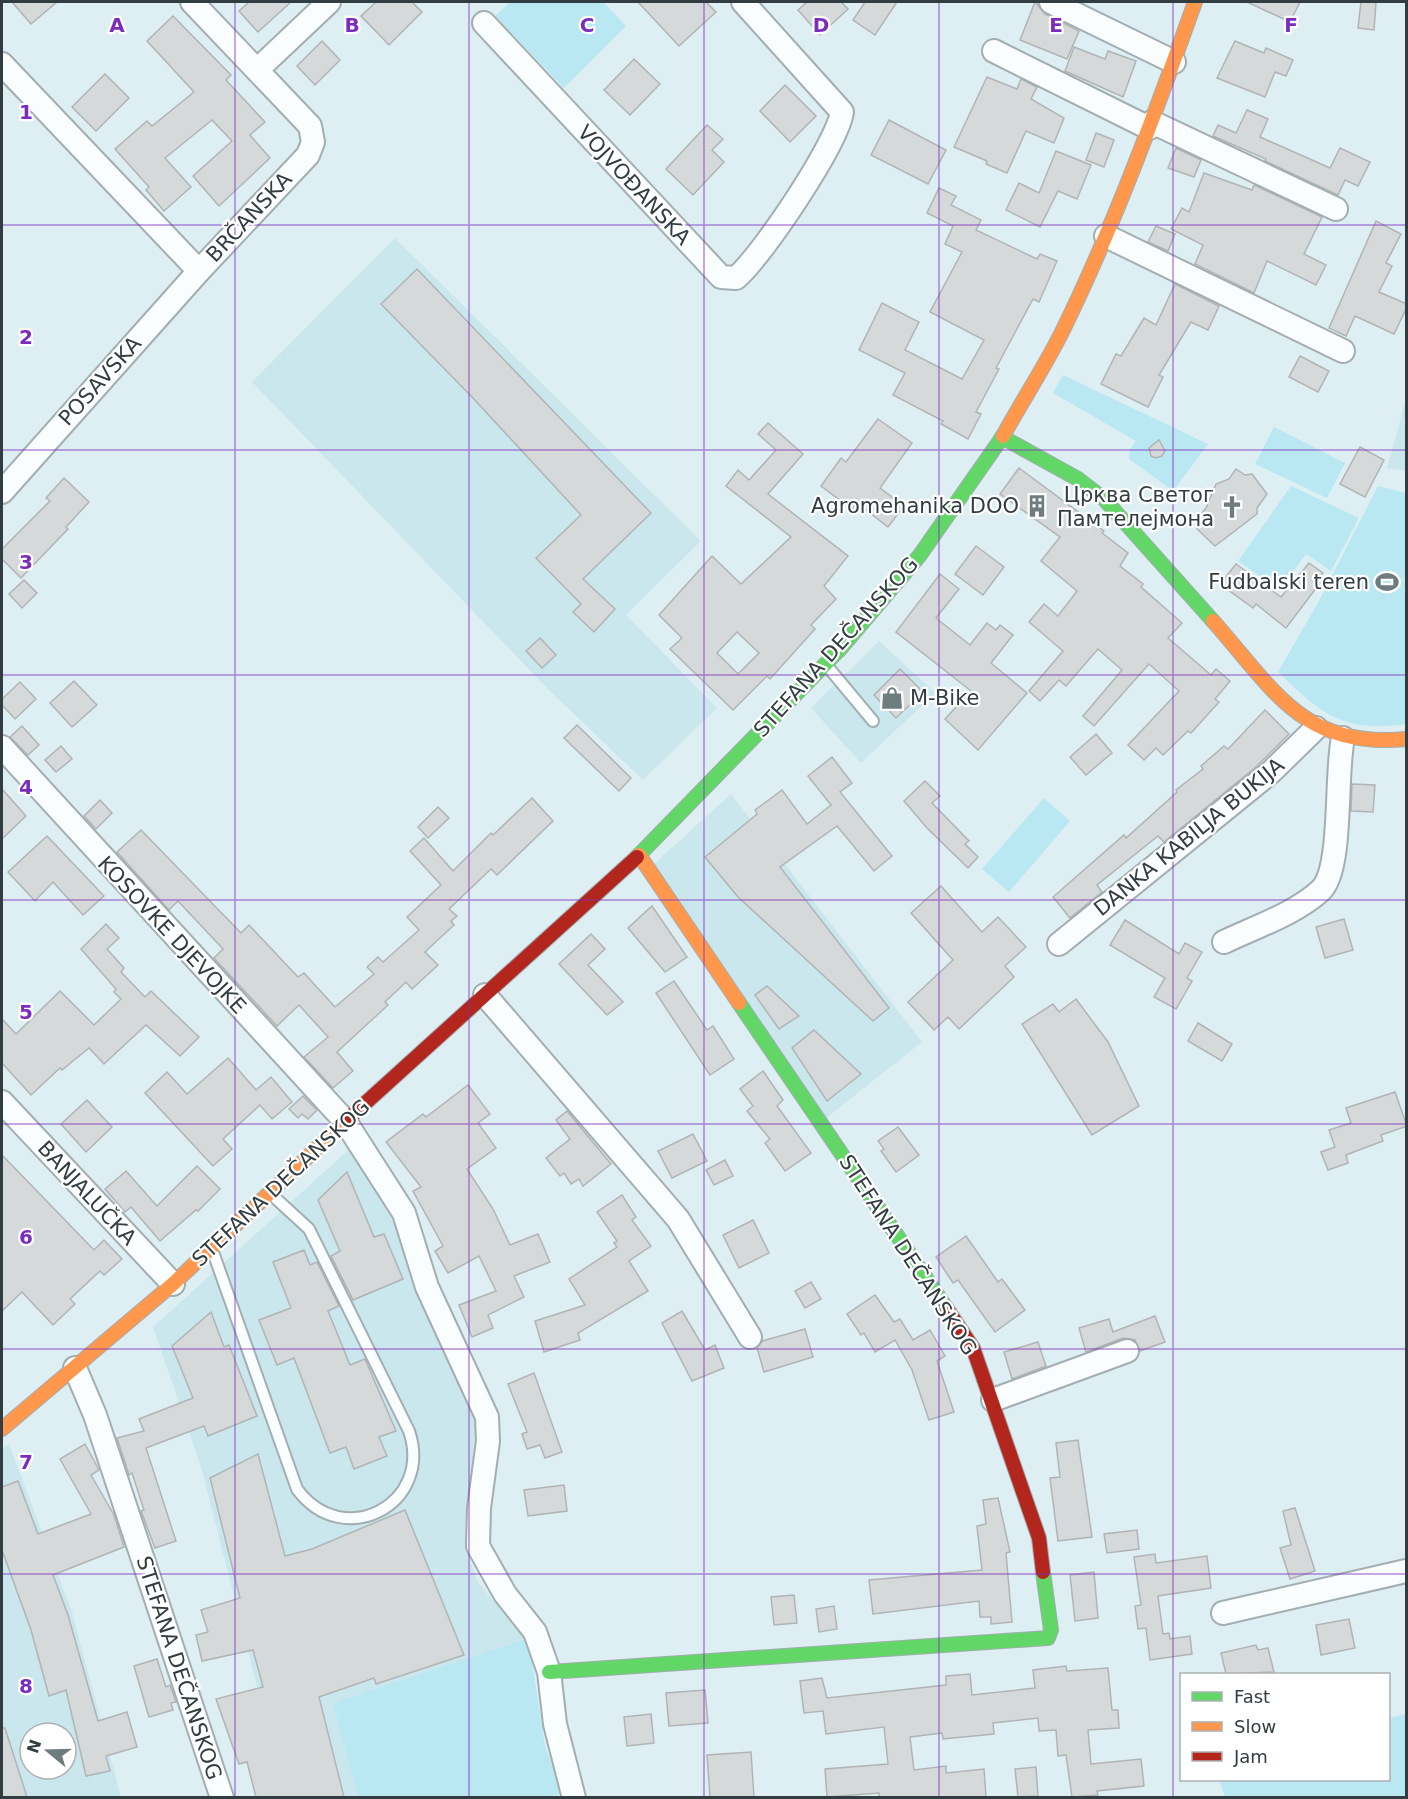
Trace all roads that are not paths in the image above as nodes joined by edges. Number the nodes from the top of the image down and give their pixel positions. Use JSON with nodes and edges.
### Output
{"nodes":[{"id":1,"x":192,"y":2,"type":"edge"},
{"id":2,"x":329,"y":2,"type":"edge"},
{"id":3,"x":743,"y":2,"type":"edge"},
{"id":4,"x":1051,"y":2,"type":"edge"},
{"id":5,"x":1195,"y":2,"type":"edge"},
{"id":6,"x":484,"y":23,"type":"dead end"},
{"id":7,"x":994,"y":51,"type":"dead end"},
{"id":8,"x":1174,"y":62,"type":"junction"},
{"id":9,"x":2,"y":64,"type":"edge"},
{"id":10,"x":256,"y":70,"type":"junction"},
{"id":11,"x":1150,"y":125,"type":"junction"},
{"id":12,"x":1336,"y":209,"type":"dead end"},
{"id":13,"x":1106,"y":236,"type":"junction"},
{"id":14,"x":199,"y":271,"type":"junction"},
{"id":15,"x":1343,"y":351,"type":"dead end"},
{"id":16,"x":1002,"y":437,"type":"junction"},
{"id":17,"x":2,"y":492,"type":"edge"},
{"id":18,"x":826,"y":664,"type":"junction"},
{"id":19,"x":873,"y":721,"type":"dead end"},
{"id":20,"x":1316,"y":728,"type":"junction"},
{"id":21,"x":1343,"y":738,"type":"junction"},
{"id":22,"x":1407,"y":739,"type":"edge"},
{"id":23,"x":2,"y":747,"type":"edge"},
{"id":24,"x":639,"y":855,"type":"junction"},
{"id":25,"x":1224,"y":942,"type":"dead end"},
{"id":26,"x":1059,"y":944,"type":"dead end"},
{"id":27,"x":485,"y":995,"type":"junction"},
{"id":28,"x":2,"y":1102,"type":"edge"},
{"id":29,"x":345,"y":1121,"type":"junction"},
{"id":30,"x":270,"y":1193,"type":"junction"},
{"id":31,"x":212,"y":1249,"type":"junction"},
{"id":32,"x":173,"y":1284,"type":"junction"},
{"id":33,"x":750,"y":1337,"type":"dead end"},
{"id":34,"x":1127,"y":1351,"type":"dead end"},
{"id":35,"x":75,"y":1368,"type":"junction"},
{"id":36,"x":993,"y":1400,"type":"junction"},
{"id":37,"x":2,"y":1429,"type":"edge"},
{"id":38,"x":1407,"y":1571,"type":"edge"},
{"id":39,"x":1223,"y":1613,"type":"dead end"},
{"id":40,"x":549,"y":1672,"type":"junction"},
{"id":41,"x":222,"y":1797,"type":"edge"},
{"id":42,"x":574,"y":1797,"type":"edge"}],
"edges":[{"from":1,"to":10,"type":"street","name":"BRČANSKA"},
{"from":2,"to":10,"type":"street"},
{"from":3,"to":6,"type":"street","name":"VOJVOĐANSKA"},
{"from":4,"to":8,"type":"street"},
{"from":5,"to":8,"type":"street","name":"STEFANA DEČANSKOG"},
{"from":7,"to":11,"type":"street"},
{"from":8,"to":11,"type":"street","name":"STEFANA DEČANSKOG"},
{"from":9,"to":14,"type":"street","name":"BRČANSKA"},
{"from":10,"to":14,"type":"street","name":"BRČANSKA"},
{"from":11,"to":12,"type":"street"},
{"from":11,"to":13,"type":"street","name":"STEFANA DEČANSKOG"},
{"from":13,"to":15,"type":"street"},
{"from":13,"to":16,"type":"street","name":"STEFANA DEČANSKOG"},
{"from":14,"to":17,"type":"street","name":"POSAVSKA"},
{"from":16,"to":18,"type":"street","name":"STEFANA DEČANSKOG"},
{"from":16,"to":20,"type":"street"},
{"from":18,"to":19,"type":"lane"},
{"from":18,"to":24,"type":"street","name":"STEFANA DEČANSKOG"},
{"from":20,"to":21,"type":"street"},
{"from":20,"to":26,"type":"street","name":"DANKA KABILJA BUKIJA"},
{"from":21,"to":22,"type":"street"},
{"from":21,"to":25,"type":"street"},
{"from":23,"to":29,"type":"street","name":"KOSOVKE DJEVOJKE"},
{"from":24,"to":27,"type":"street","name":"STEFANA DEČANSKOG"},
{"from":24,"to":36,"type":"street","name":"STEFANA DEČANSKOG"},
{"from":27,"to":29,"type":"street","name":"STEFANA DEČANSKOG"},
{"from":27,"to":33,"type":"street"},
{"from":28,"to":32,"type":"street","name":"BANJALUČKA"},
{"from":29,"to":30,"type":"street","name":"STEFANA DEČANSKOG"},
{"from":29,"to":40,"type":"street","name":"KOSOVKE DJEVOJKE"},
{"from":30,"to":31,"type":"street","name":"STEFANA DEČANSKOG"},
{"from":30,"to":31,"type":"lane"},
{"from":31,"to":32,"type":"street","name":"STEFANA DEČANSKOG"},
{"from":32,"to":35,"type":"street","name":"STEFANA DEČANSKOG"},
{"from":34,"to":36,"type":"street"},
{"from":35,"to":37,"type":"street","name":"STEFANA DEČANSKOG"},
{"from":35,"to":41,"type":"street","name":"STEFANA DEČANSKOG"},
{"from":36,"to":40,"type":"street","name":"STEFANA DEČANSKOG"},
{"from":38,"to":39,"type":"street"},
{"from":40,"to":42,"type":"street","name":"KOSOVKE DJEVOJKE"}]}
